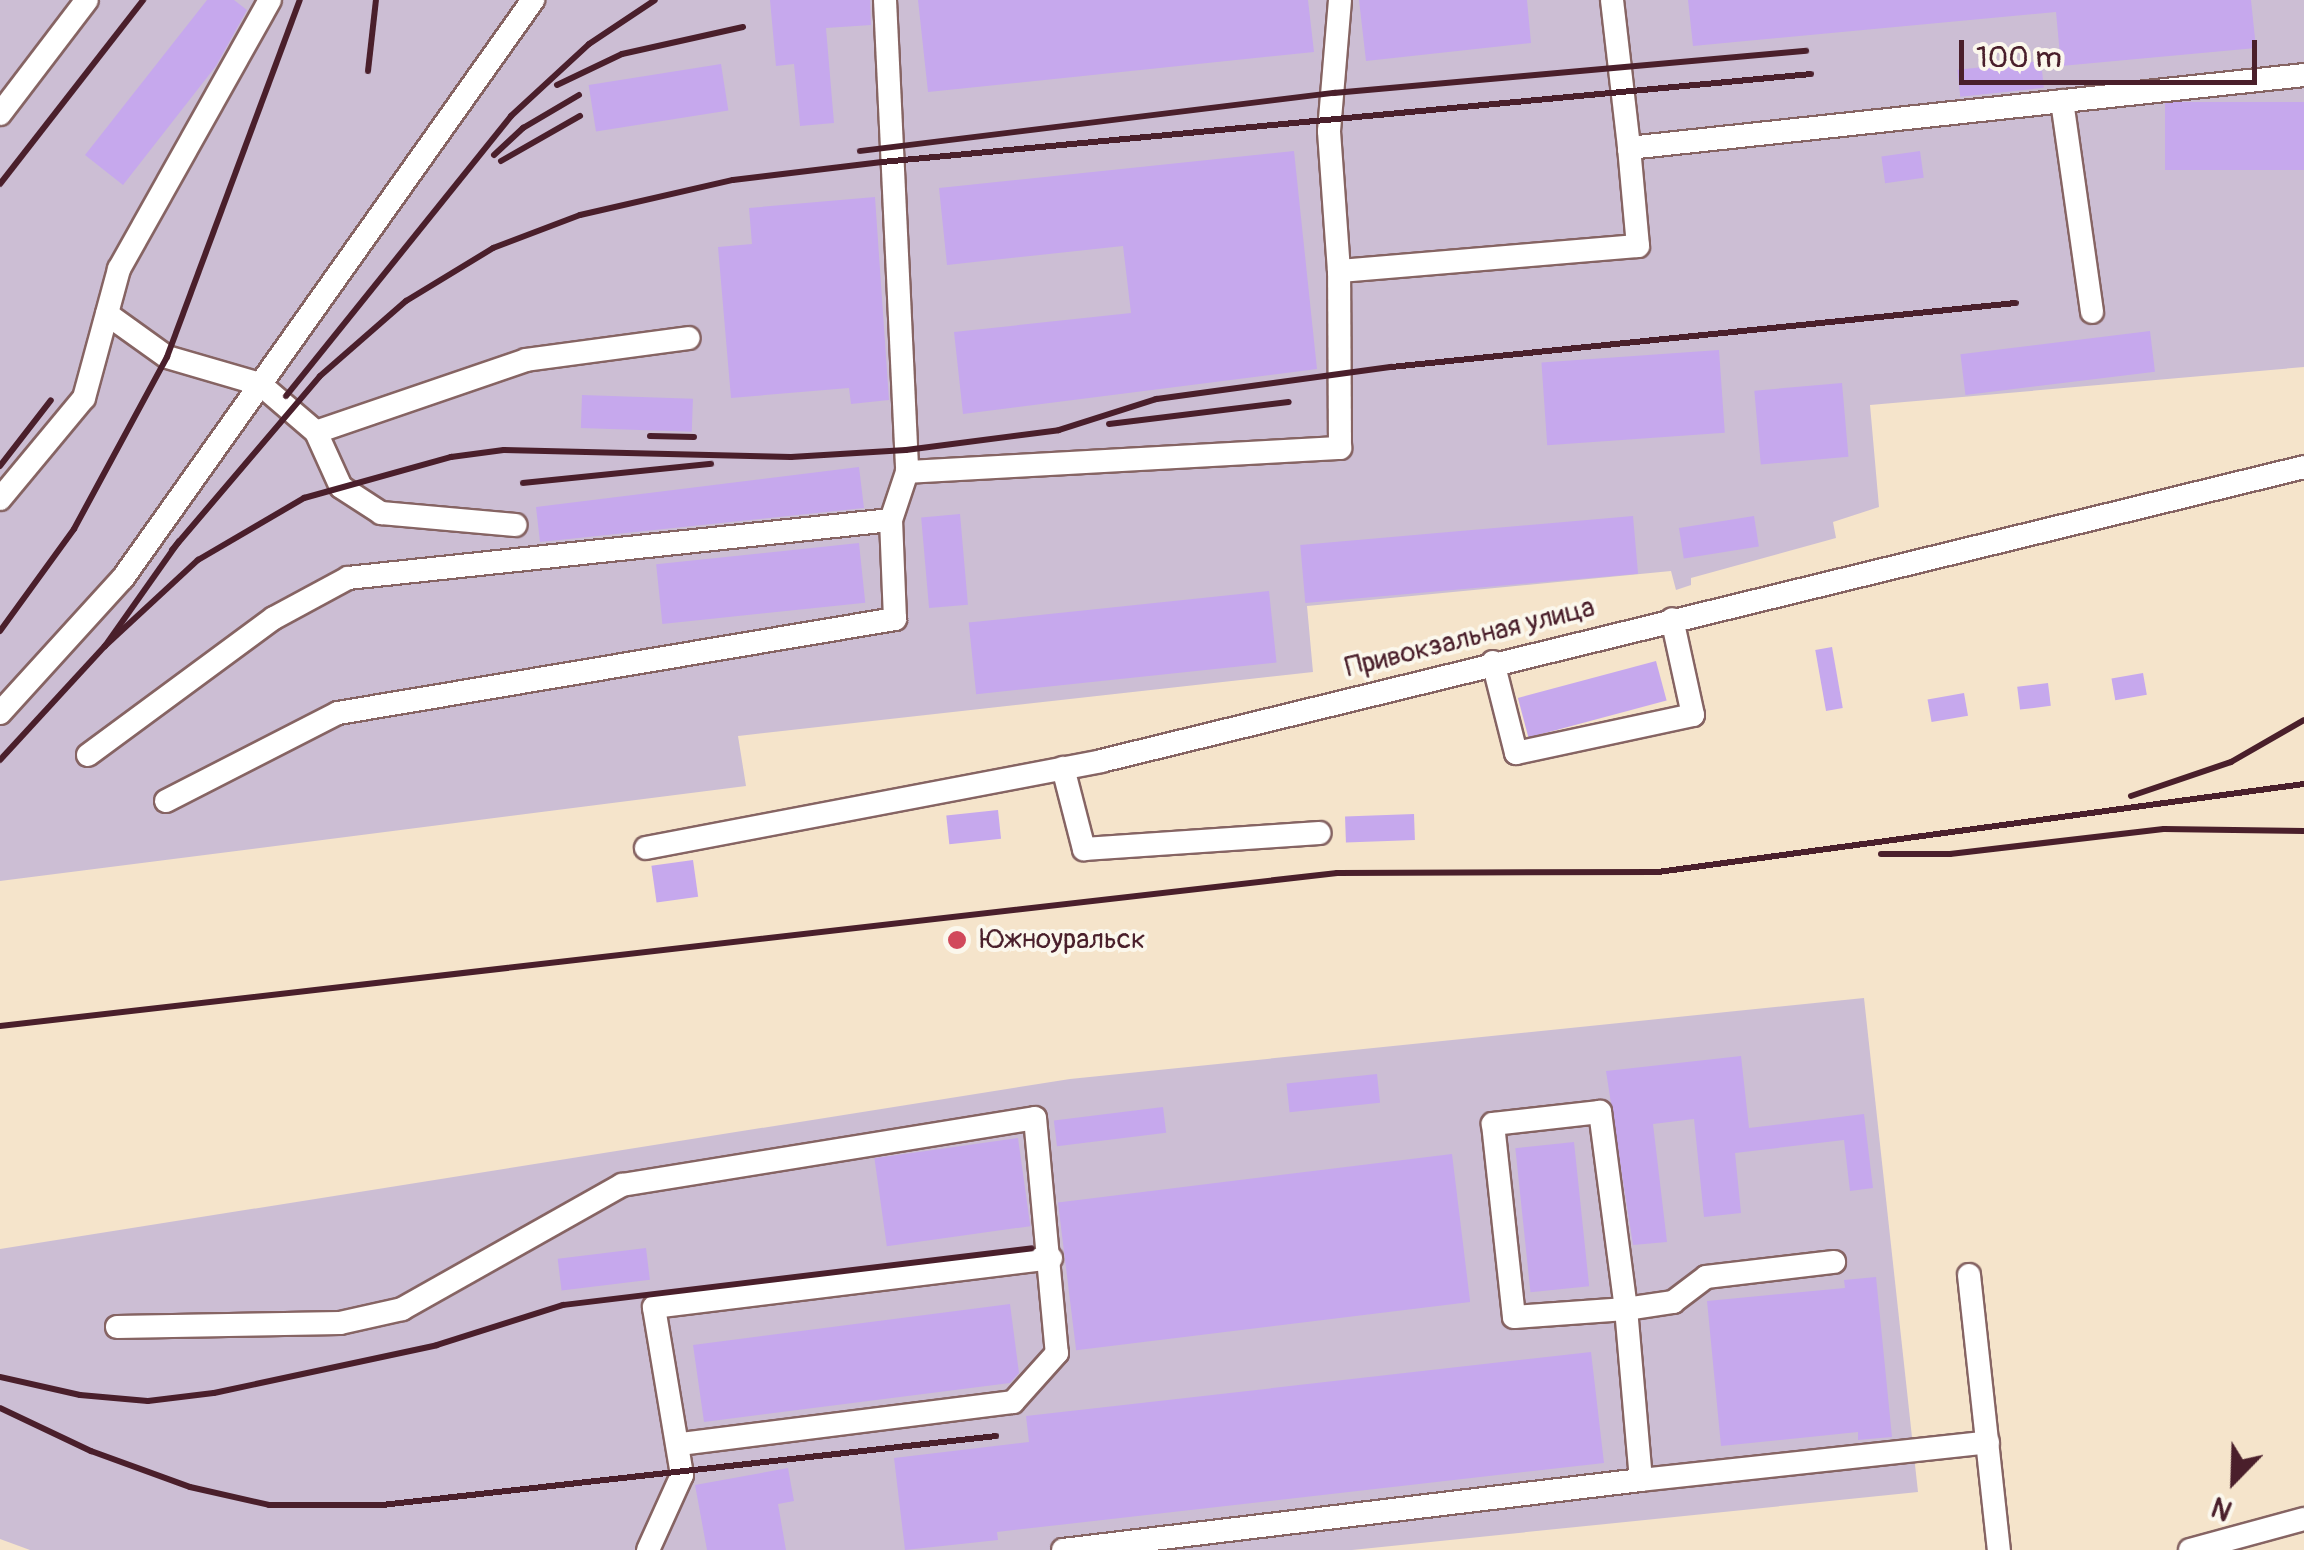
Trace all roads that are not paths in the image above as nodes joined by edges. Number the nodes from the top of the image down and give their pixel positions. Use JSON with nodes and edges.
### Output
{"nodes":[{"id":1,"x":87,"y":0,"type":"edge"},
{"id":2,"x":270,"y":0,"type":"edge"},
{"id":3,"x":533,"y":0,"type":"edge"},
{"id":4,"x":885,"y":0,"type":"edge"},
{"id":5,"x":1340,"y":0,"type":"edge"},
{"id":6,"x":1612,"y":0,"type":"edge"},
{"id":7,"x":2304,"y":75,"type":"edge"},
{"id":8,"x":2062,"y":102,"type":"junction"},
{"id":9,"x":0,"y":114,"type":"edge"},
{"id":10,"x":1628,"y":148,"type":"junction"},
{"id":11,"x":1339,"y":271,"type":"junction"},
{"id":12,"x":2092,"y":312,"type":"dead end"},
{"id":13,"x":107,"y":314,"type":"junction"},
{"id":14,"x":689,"y":338,"type":"dead end"},
{"id":15,"x":260,"y":384,"type":"junction"},
{"id":16,"x":316,"y":432,"type":"junction"},
{"id":17,"x":2304,"y":467,"type":"edge"},
{"id":18,"x":907,"y":472,"type":"junction"},
{"id":19,"x":0,"y":499,"type":"edge"},
{"id":20,"x":890,"y":520,"type":"junction"},
{"id":21,"x":515,"y":525,"type":"dead end"},
{"id":22,"x":1672,"y":619,"type":"junction"},
{"id":23,"x":1493,"y":662,"type":"junction"},
{"id":24,"x":0,"y":713,"type":"edge"},
{"id":25,"x":88,"y":755,"type":"dead end"},
{"id":26,"x":1063,"y":768,"type":"junction"},
{"id":27,"x":166,"y":801,"type":"dead end"},
{"id":28,"x":1319,"y":834,"type":"dead end"},
{"id":29,"x":646,"y":848,"type":"dead end"},
{"id":30,"x":1051,"y":1258,"type":"junction"},
{"id":31,"x":1834,"y":1262,"type":"dead end"},
{"id":32,"x":1969,"y":1275,"type":"dead end"},
{"id":33,"x":1626,"y":1308,"type":"junction"},
{"id":34,"x":117,"y":1327,"type":"dead end"},
{"id":35,"x":1988,"y":1442,"type":"junction"},
{"id":36,"x":679,"y":1444,"type":"junction"},
{"id":37,"x":1641,"y":1480,"type":"junction"},
{"id":38,"x":2304,"y":1519,"type":"edge"},
{"id":39,"x":648,"y":1550,"type":"edge"},
{"id":40,"x":1063,"y":1550,"type":"edge"},
{"id":41,"x":2000,"y":1550,"type":"edge"},
{"id":42,"x":2190,"y":1550,"type":"edge"}],
"edges":[{"from":1,"to":9,"type":"street"},
{"from":2,"to":13,"type":"street"},
{"from":3,"to":15,"type":"street"},
{"from":4,"to":18,"type":"street"},
{"from":5,"to":11,"type":"street"},
{"from":6,"to":10,"type":"street"},
{"from":7,"to":8,"type":"street"},
{"from":8,"to":10,"type":"street"},
{"from":8,"to":12,"type":"street"},
{"from":10,"to":11,"type":"street"},
{"from":11,"to":18,"type":"street"},
{"from":13,"to":15,"type":"street"},
{"from":13,"to":19,"type":"street"},
{"from":14,"to":16,"type":"street"},
{"from":15,"to":16,"type":"street"},
{"from":15,"to":24,"type":"street"},
{"from":16,"to":21,"type":"street"},
{"from":17,"to":22,"type":"street","name":"Привокзальная улица"},
{"from":18,"to":20,"type":"street"},
{"from":20,"to":25,"type":"street"},
{"from":20,"to":27,"type":"street"},
{"from":22,"to":23,"type":"street","name":"Привокзальная улица"},
{"from":22,"to":23,"type":"street"},
{"from":23,"to":26,"type":"street","name":"Привокзальная улица"},
{"from":26,"to":28,"type":"street"},
{"from":26,"to":29,"type":"street","name":"Привокзальная улица"},
{"from":30,"to":34,"type":"street"},
{"from":30,"to":36,"type":"street"},
{"from":30,"to":36,"type":"street"},
{"from":31,"to":33,"type":"street"},
{"from":32,"to":35,"type":"street"},
{"from":33,"to":33,"type":"street"},
{"from":33,"to":37,"type":"street"},
{"from":35,"to":37,"type":"street"},
{"from":35,"to":41,"type":"street"},
{"from":36,"to":39,"type":"street"},
{"from":37,"to":40,"type":"street"},
{"from":38,"to":42,"type":"street"}]}
